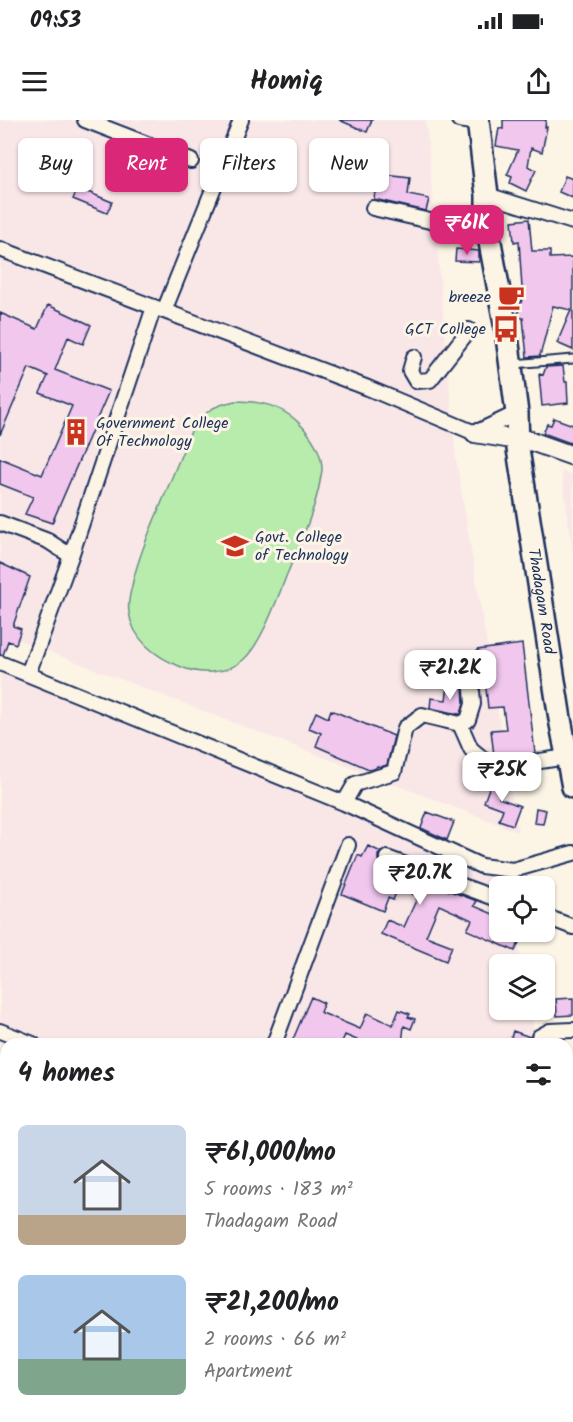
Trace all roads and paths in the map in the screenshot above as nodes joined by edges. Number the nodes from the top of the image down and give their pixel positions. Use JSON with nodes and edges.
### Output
{"nodes":[{"id":1,"x":85,"y":120,"type":"edge"},
{"id":2,"x":241,"y":120,"type":"edge"},
{"id":3,"x":472,"y":121,"type":"edge"},
{"id":4,"x":191,"y":161,"type":"dead end"},
{"id":5,"x":487,"y":195,"type":"junction"},
{"id":6,"x":373,"y":208,"type":"dead end"},
{"id":7,"x":573,"y":222,"type":"edge"},
{"id":8,"x":487,"y":226,"type":"junction"},
{"id":9,"x":0,"y":249,"type":"edge"},
{"id":10,"x":159,"y":309,"type":"junction"},
{"id":11,"x":469,"y":330,"type":"dead end"},
{"id":12,"x":414,"y":357,"type":"dead end"},
{"id":13,"x":573,"y":359,"type":"edge"},
{"id":14,"x":510,"y":364,"type":"junction"},
{"id":15,"x":416,"y":381,"type":"junction"},
{"id":16,"x":406,"y":404,"type":"junction"},
{"id":17,"x":517,"y":413,"type":"junction"},
{"id":18,"x":475,"y":433,"type":"junction"},
{"id":19,"x":523,"y":440,"type":"junction"},
{"id":20,"x":573,"y":456,"type":"edge"},
{"id":21,"x":0,"y":523,"type":"edge"},
{"id":22,"x":71,"y":556,"type":"junction"},
{"id":23,"x":0,"y":663,"type":"edge"},
{"id":24,"x":28,"y":674,"type":"junction"},
{"id":25,"x":471,"y":675,"type":"dead end"},
{"id":26,"x":573,"y":719,"type":"edge"},
{"id":27,"x":460,"y":724,"type":"junction"},
{"id":28,"x":567,"y":757,"type":"junction"},
{"id":29,"x":573,"y":787,"type":"edge"},
{"id":30,"x":344,"y":803,"type":"junction"},
{"id":31,"x":348,"y":844,"type":"dead end"},
{"id":32,"x":573,"y":853,"type":"edge"},
{"id":33,"x":387,"y":858,"type":"dead end"},
{"id":34,"x":489,"y":896,"type":"edge"},
{"id":35,"x":555,"y":920,"type":"edge"},
{"id":36,"x":573,"y":927,"type":"edge"},
{"id":37,"x":573,"y":1030,"type":"edge"},
{"id":38,"x":0,"y":1031,"type":"edge"},
{"id":39,"x":18,"y":1038,"type":"edge"},
{"id":40,"x":276,"y":1038,"type":"edge"},
{"id":41,"x":539,"y":1038,"type":"edge"}],
"edges":[{"from":1,"to":4,"type":"street"},
{"from":2,"to":10,"type":"street"},
{"from":3,"to":5,"type":"main road","name":"Thadagam Road"},
{"from":5,"to":7,"type":"street"},
{"from":5,"to":8,"type":"main road","name":"Thadagam Road"},
{"from":6,"to":8,"type":"street"},
{"from":8,"to":14,"type":"main road","name":"Thadagam Road"},
{"from":9,"to":10,"type":"street"},
{"from":10,"to":16,"type":"street"},
{"from":10,"to":22,"type":"street"},
{"from":11,"to":15,"type":"street"},
{"from":12,"to":15,"type":"street"},
{"from":13,"to":14,"type":"lane"},
{"from":14,"to":17,"type":"main road","name":"Thadagam Road"},
{"from":15,"to":16,"type":"street"},
{"from":16,"to":18,"type":"street"},
{"from":17,"to":18,"type":"street"},
{"from":17,"to":19,"type":"main road","name":"Thadagam Road"},
{"from":18,"to":19,"type":"main road"},
{"from":19,"to":20,"type":"main road"},
{"from":19,"to":26,"type":"main road","name":"Thadagam Road"},
{"from":19,"to":28,"type":"main road","name":"Thadagam Road"},
{"from":21,"to":22,"type":"street"},
{"from":22,"to":24,"type":"street"},
{"from":23,"to":24,"type":"street"},
{"from":24,"to":30,"type":"street"},
{"from":25,"to":27,"type":"street"},
{"from":27,"to":28,"type":"street"},
{"from":27,"to":30,"type":"street"},
{"from":28,"to":29,"type":"main road","name":"Thadagam Road"},
{"from":30,"to":32,"type":"street"},
{"from":31,"to":40,"type":"street"},
{"from":33,"to":34,"type":"street"},
{"from":35,"to":36,"type":"street"},
{"from":37,"to":41,"type":"street"},
{"from":38,"to":39,"type":"street"}]}
